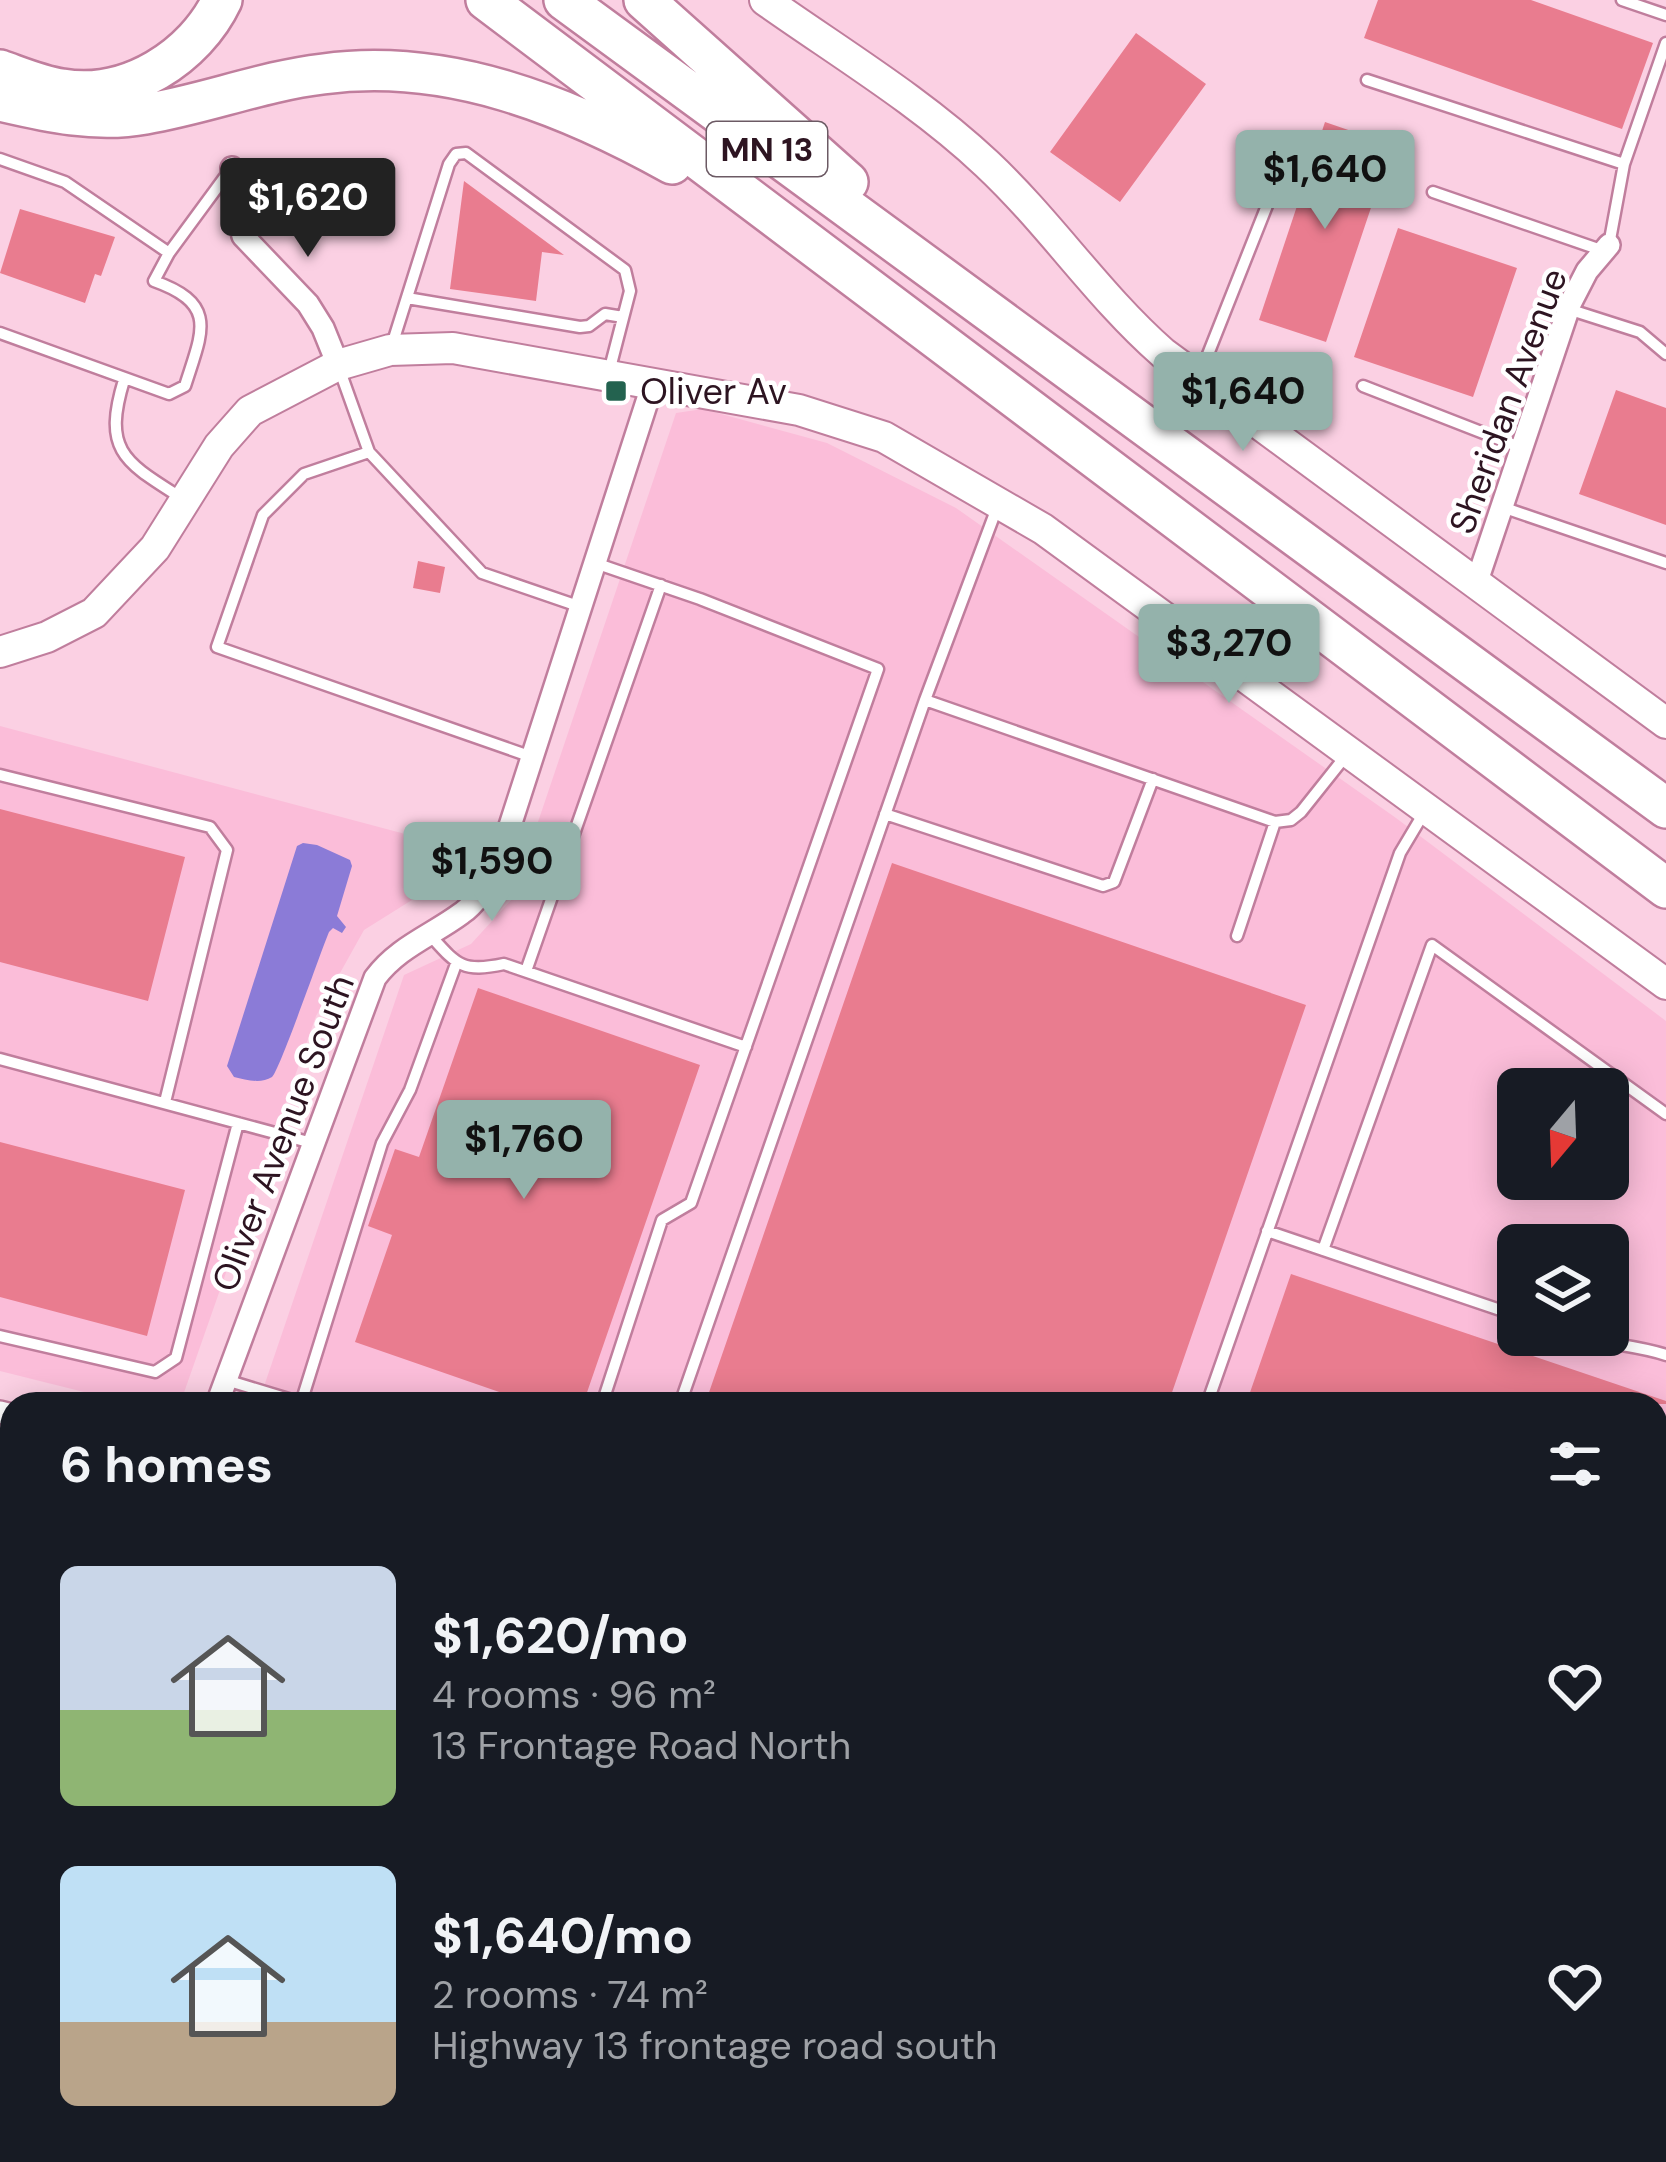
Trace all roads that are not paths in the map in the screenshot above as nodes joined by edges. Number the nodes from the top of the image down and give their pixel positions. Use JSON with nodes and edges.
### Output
{"nodes":[{"id":1,"x":222,"y":0,"type":"edge"},
{"id":2,"x":486,"y":0,"type":"edge"},
{"id":3,"x":564,"y":0,"type":"edge"},
{"id":4,"x":644,"y":0,"type":"edge"},
{"id":5,"x":765,"y":0,"type":"edge"},
{"id":6,"x":1622,"y":0,"type":"edge"},
{"id":7,"x":1666,"y":15,"type":"edge"},
{"id":8,"x":0,"y":41,"type":"edge"},
{"id":9,"x":1666,"y":43,"type":"edge"},
{"id":10,"x":0,"y":70,"type":"edge"},
{"id":11,"x":154,"y":73,"type":"junction"},
{"id":12,"x":1367,"y":80,"type":"dead end"},
{"id":13,"x":0,"y":100,"type":"edge"},
{"id":14,"x":1289,"y":150,"type":"dead end"},
{"id":15,"x":0,"y":159,"type":"edge"},
{"id":16,"x":1624,"y":164,"type":"junction"},
{"id":17,"x":232,"y":168,"type":"joint"},
{"id":18,"x":1433,"y":192,"type":"dead end"},
{"id":19,"x":1606,"y":248,"type":"junction"},
{"id":20,"x":169,"y":253,"type":"junction"},
{"id":21,"x":863,"y":284,"type":"junction"},
{"id":22,"x":970,"y":297,"type":"junction"},
{"id":23,"x":407,"y":298,"type":"junction"},
{"id":24,"x":1568,"y":309,"type":"junction"},
{"id":25,"x":623,"y":317,"type":"junction"},
{"id":26,"x":0,"y":333,"type":"edge"},
{"id":27,"x":390,"y":350,"type":"junction"},
{"id":28,"x":1666,"y":354,"type":"edge"},
{"id":29,"x":338,"y":365,"type":"junction"},
{"id":30,"x":608,"y":375,"type":"junction"},
{"id":31,"x":124,"y":380,"type":"junction"},
{"id":32,"x":1198,"y":380,"type":"junction"},
{"id":33,"x":653,"y":383,"type":"junction"},
{"id":34,"x":1363,"y":386,"type":"dead end"},
{"id":35,"x":1522,"y":448,"type":"junction"},
{"id":36,"x":369,"y":452,"type":"junction"},
{"id":37,"x":183,"y":499,"type":"junction"},
{"id":38,"x":999,"y":502,"type":"junction"},
{"id":39,"x":1502,"y":507,"type":"junction"},
{"id":40,"x":595,"y":563,"type":"junction"},
{"id":41,"x":1666,"y":563,"type":"edge"},
{"id":42,"x":1476,"y":584,"type":"junction"},
{"id":43,"x":661,"y":586,"type":"junction"},
{"id":44,"x":580,"y":607,"type":"junction"},
{"id":45,"x":0,"y":652,"type":"edge"},
{"id":46,"x":925,"y":700,"type":"junction"},
{"id":47,"x":1666,"y":724,"type":"edge"},
{"id":48,"x":1349,"y":752,"type":"junction"},
{"id":49,"x":532,"y":757,"type":"junction"},
{"id":50,"x":0,"y":775,"type":"edge"},
{"id":51,"x":1154,"y":779,"type":"junction"},
{"id":52,"x":1426,"y":808,"type":"junction"},
{"id":53,"x":1666,"y":808,"type":"edge"},
{"id":54,"x":885,"y":814,"type":"junction"},
{"id":55,"x":1275,"y":822,"type":"junction"},
{"id":56,"x":1666,"y":888,"type":"edge"},
{"id":57,"x":429,"y":934,"type":"junction"},
{"id":58,"x":1237,"y":936,"type":"dead end"},
{"id":59,"x":456,"y":964,"type":"junction"},
{"id":60,"x":526,"y":971,"type":"junction"},
{"id":61,"x":1666,"y":984,"type":"edge"},
{"id":62,"x":746,"y":1047,"type":"junction"},
{"id":63,"x":0,"y":1059,"type":"edge"},
{"id":64,"x":165,"y":1102,"type":"junction"},
{"id":65,"x":1666,"y":1114,"type":"edge"},
{"id":66,"x":238,"y":1123,"type":"junction"},
{"id":67,"x":312,"y":1143,"type":"junction"},
{"id":68,"x":1267,"y":1231,"type":"junction"},
{"id":69,"x":1323,"y":1250,"type":"junction"},
{"id":70,"x":1497,"y":1309,"type":"edge"},
{"id":71,"x":0,"y":1336,"type":"edge"},
{"id":72,"x":1629,"y":1345,"type":"edge"},
{"id":73,"x":1666,"y":1355,"type":"edge"},
{"id":74,"x":226,"y":1380,"type":"junction"},
{"id":75,"x":222,"y":1392,"type":"edge"},
{"id":76,"x":266,"y":1392,"type":"edge"},
{"id":77,"x":306,"y":1392,"type":"edge"},
{"id":78,"x":606,"y":1392,"type":"edge"},
{"id":79,"x":684,"y":1392,"type":"edge"},
{"id":80,"x":1211,"y":1392,"type":"edge"}],
"edges":[{"from":1,"to":11,"type":"highway"},
{"from":2,"to":21,"type":"highway","number":"MN 13"},
{"from":3,"to":22,"type":"highway","number":"MN 13"},
{"from":4,"to":22,"type":"highway"},
{"from":5,"to":32,"type":"street"},
{"from":6,"to":7,"type":"lane"},
{"from":8,"to":11,"type":"highway"},
{"from":9,"to":16,"type":"lane"},
{"from":10,"to":11,"type":"highway"},
{"from":12,"to":16,"type":"lane"},
{"from":13,"to":21,"type":"highway"},
{"from":14,"to":32,"type":"lane"},
{"from":15,"to":20,"type":"lane"},
{"from":16,"to":19,"type":"lane"},
{"from":17,"to":20,"type":"lane"},
{"from":17,"to":29,"type":"street"},
{"from":18,"to":19,"type":"lane"},
{"from":19,"to":24,"type":"street","name":"Sheridan Avenue"},
{"from":20,"to":31,"type":"lane"},
{"from":21,"to":56,"type":"highway","number":"MN 13"},
{"from":22,"to":53,"type":"highway","number":"MN 13"},
{"from":23,"to":25,"type":"lane"},
{"from":23,"to":25,"type":"lane"},
{"from":23,"to":27,"type":"lane"},
{"from":24,"to":28,"type":"lane"},
{"from":24,"to":35,"type":"street","name":"Sheridan Avenue"},
{"from":25,"to":30,"type":"lane"},
{"from":26,"to":31,"type":"lane"},
{"from":27,"to":29,"type":"street"},
{"from":27,"to":30,"type":"street"},
{"from":29,"to":36,"type":"lane"},
{"from":29,"to":37,"type":"street"},
{"from":30,"to":33,"type":"street"},
{"from":31,"to":37,"type":"lane"},
{"from":32,"to":42,"type":"street"},
{"from":33,"to":38,"type":"street"},
{"from":33,"to":40,"type":"street","name":"Oliver Avenue South"},
{"from":34,"to":35,"type":"lane"},
{"from":35,"to":39,"type":"street","name":"Sheridan Avenue"},
{"from":36,"to":44,"type":"lane"},
{"from":36,"to":49,"type":"lane"},
{"from":37,"to":45,"type":"street"},
{"from":38,"to":46,"type":"lane"},
{"from":38,"to":48,"type":"street"},
{"from":39,"to":41,"type":"lane"},
{"from":39,"to":42,"type":"street","name":"Sheridan Avenue"},
{"from":40,"to":43,"type":"lane"},
{"from":40,"to":44,"type":"street","name":"Oliver Avenue South"},
{"from":42,"to":47,"type":"street"},
{"from":43,"to":60,"type":"lane"},
{"from":43,"to":62,"type":"lane"},
{"from":44,"to":49,"type":"street","name":"Oliver Avenue South"},
{"from":46,"to":51,"type":"lane"},
{"from":46,"to":54,"type":"lane"},
{"from":48,"to":52,"type":"street"},
{"from":48,"to":55,"type":"lane"},
{"from":49,"to":57,"type":"street","name":"Oliver Avenue South"},
{"from":50,"to":64,"type":"lane"},
{"from":51,"to":54,"type":"lane"},
{"from":51,"to":55,"type":"lane"},
{"from":52,"to":61,"type":"street"},
{"from":52,"to":68,"type":"lane"},
{"from":54,"to":79,"type":"lane"},
{"from":55,"to":58,"type":"lane"},
{"from":57,"to":59,"type":"lane"},
{"from":57,"to":67,"type":"street","name":"Oliver Avenue South"},
{"from":59,"to":60,"type":"lane"},
{"from":59,"to":77,"type":"lane"},
{"from":60,"to":62,"type":"lane"},
{"from":62,"to":78,"type":"lane"},
{"from":63,"to":64,"type":"lane"},
{"from":64,"to":66,"type":"lane"},
{"from":65,"to":69,"type":"lane"},
{"from":66,"to":67,"type":"lane"},
{"from":66,"to":71,"type":"lane"},
{"from":67,"to":74,"type":"street","name":"Oliver Avenue South"},
{"from":68,"to":69,"type":"lane"},
{"from":68,"to":80,"type":"lane"},
{"from":69,"to":70,"type":"lane"},
{"from":72,"to":73,"type":"lane"},
{"from":74,"to":75,"type":"street","name":"Oliver Avenue South"},
{"from":74,"to":76,"type":"lane"}]}
